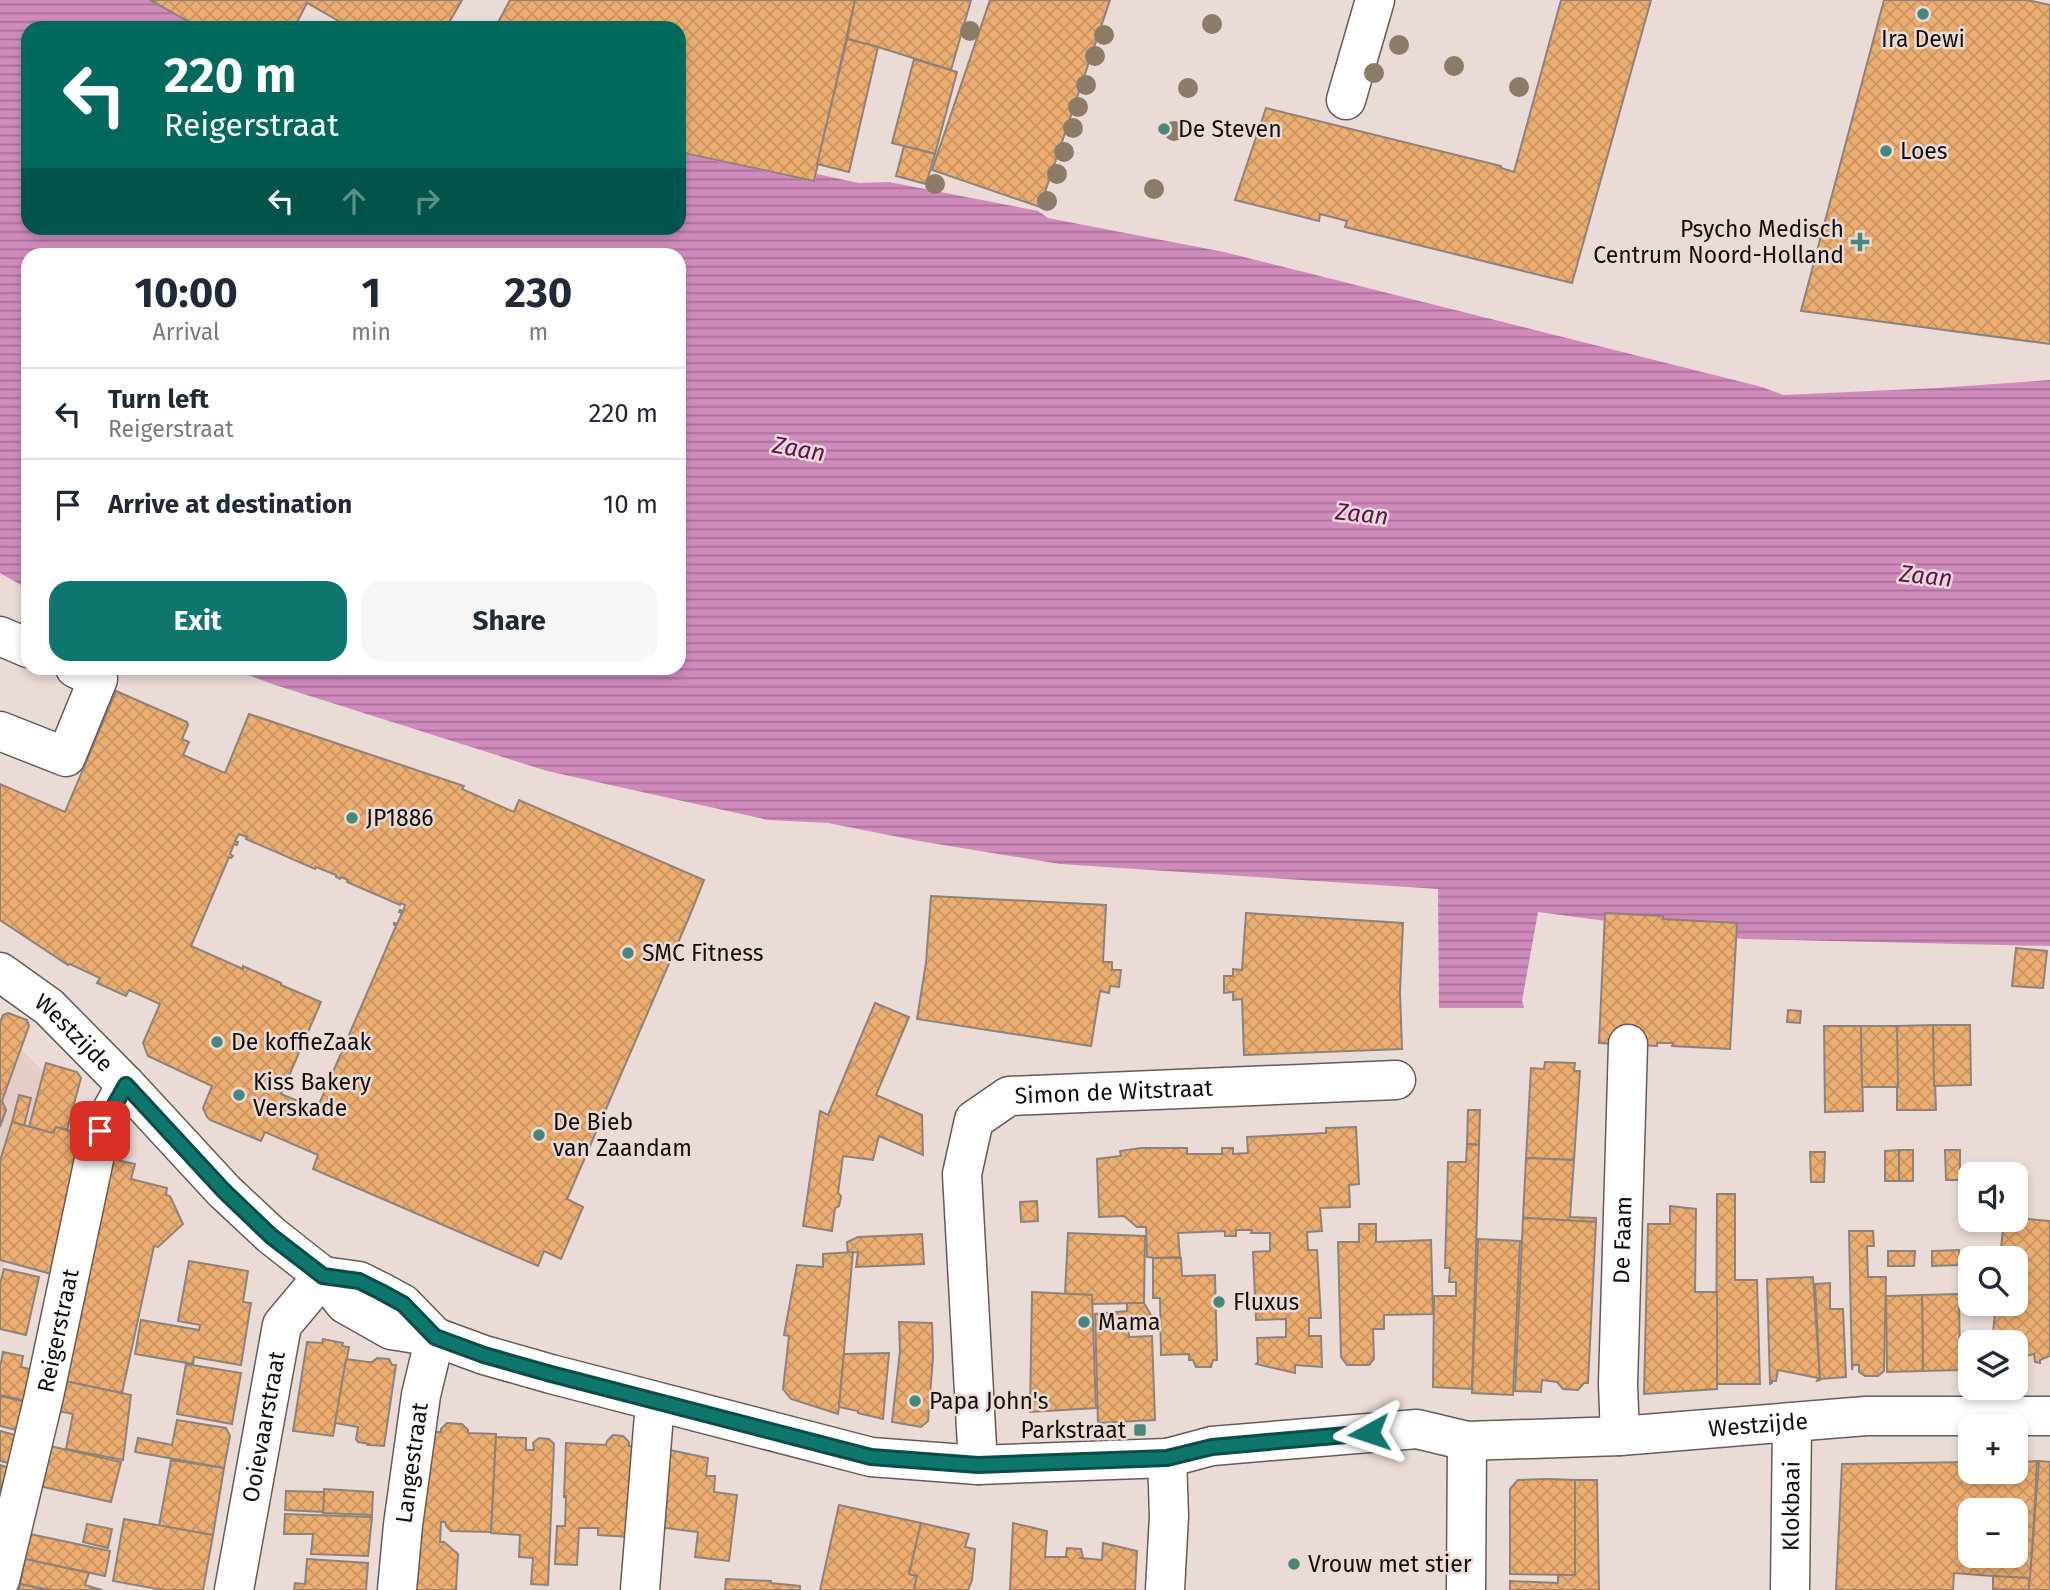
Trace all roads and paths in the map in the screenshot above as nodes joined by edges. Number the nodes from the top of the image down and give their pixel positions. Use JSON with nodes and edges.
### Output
{"nodes":[{"id":1,"x":1375,"y":0,"type":"edge"},
{"id":2,"x":1346,"y":100,"type":"dead end"},
{"id":3,"x":0,"y":636,"type":"edge"},
{"id":4,"x":21,"y":645,"type":"edge"},
{"id":5,"x":91,"y":675,"type":"edge"},
{"id":6,"x":0,"y":731,"type":"edge"},
{"id":7,"x":0,"y":972,"type":"edge"},
{"id":8,"x":1628,"y":1044,"type":"dead end"},
{"id":9,"x":1396,"y":1080,"type":"dead end"},
{"id":10,"x":126,"y":1085,"type":"junction"},
{"id":11,"x":323,"y":1276,"type":"junction"},
{"id":12,"x":435,"y":1337,"type":"junction"},
{"id":13,"x":655,"y":1402,"type":"junction"},
{"id":14,"x":2050,"y":1416,"type":"edge"},
{"id":15,"x":1792,"y":1424,"type":"junction"},
{"id":16,"x":1620,"y":1436,"type":"junction"},
{"id":17,"x":1467,"y":1441,"type":"junction"},
{"id":18,"x":1167,"y":1458,"type":"junction"},
{"id":19,"x":978,"y":1465,"type":"junction"},
{"id":20,"x":0,"y":1580,"type":"edge"},
{"id":21,"x":233,"y":1590,"type":"edge"},
{"id":22,"x":397,"y":1590,"type":"edge"},
{"id":23,"x":640,"y":1590,"type":"edge"},
{"id":24,"x":1165,"y":1590,"type":"edge"},
{"id":25,"x":1466,"y":1590,"type":"edge"},
{"id":26,"x":1790,"y":1590,"type":"edge"}],
"edges":[{"from":1,"to":2,"type":"street"},
{"from":3,"to":4,"type":"street"},
{"from":5,"to":6,"type":"street"},
{"from":7,"to":10,"type":"street","name":"Westzijde"},
{"from":8,"to":16,"type":"street","name":"De Faam"},
{"from":9,"to":19,"type":"street","name":"Simon de Witstraat"},
{"from":10,"to":11,"type":"street","name":"Westzijde"},
{"from":10,"to":20,"type":"street","name":"Reigerstraat"},
{"from":11,"to":12,"type":"street","name":"Westzijde"},
{"from":11,"to":21,"type":"street","name":"Ooievaarstraat"},
{"from":12,"to":13,"type":"street","name":"Westzijde"},
{"from":12,"to":22,"type":"street","name":"Langestraat"},
{"from":13,"to":19,"type":"street","name":"Westzijde"},
{"from":13,"to":23,"type":"street"},
{"from":14,"to":15,"type":"street","name":"Westzijde"},
{"from":15,"to":16,"type":"street","name":"Westzijde"},
{"from":15,"to":26,"type":"street","name":"Klokbaai"},
{"from":16,"to":17,"type":"street","name":"Westzijde"},
{"from":17,"to":18,"type":"street","name":"Westzijde"},
{"from":17,"to":25,"type":"street"},
{"from":18,"to":19,"type":"street","name":"Westzijde"},
{"from":18,"to":24,"type":"street"}]}
